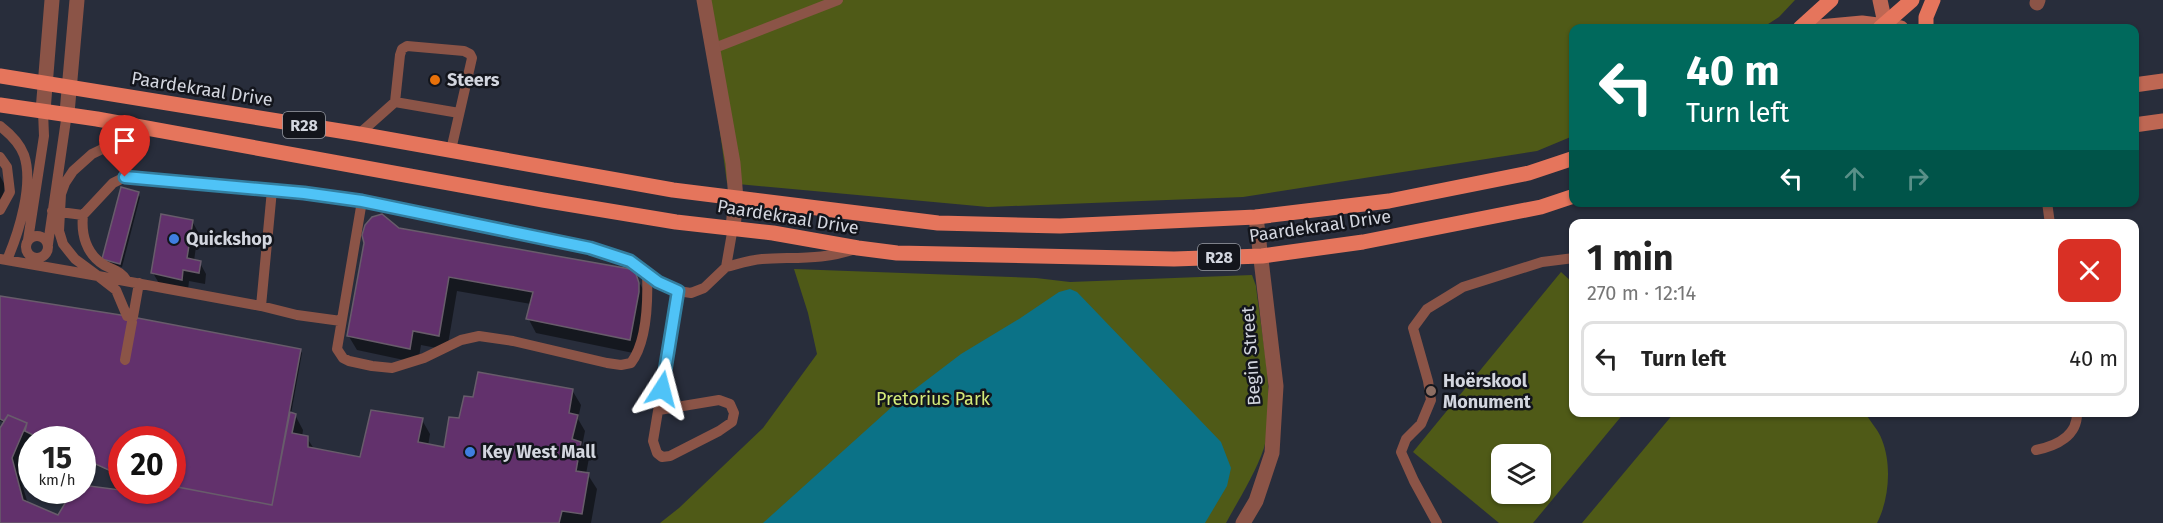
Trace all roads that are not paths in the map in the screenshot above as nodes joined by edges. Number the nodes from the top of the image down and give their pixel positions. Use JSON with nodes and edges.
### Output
{"nodes":[{"id":1,"x":52,"y":0,"type":"edge"},
{"id":2,"x":77,"y":0,"type":"edge"},
{"id":3,"x":704,"y":0,"type":"edge"},
{"id":4,"x":838,"y":0,"type":"edge"},
{"id":5,"x":1832,"y":0,"type":"edge"},
{"id":6,"x":1880,"y":0,"type":"edge"},
{"id":7,"x":1912,"y":0,"type":"edge"},
{"id":8,"x":1933,"y":0,"type":"edge"},
{"id":9,"x":1805,"y":24,"type":"edge"},
{"id":10,"x":1834,"y":24,"type":"edge"},
{"id":11,"x":1871,"y":24,"type":"edge"},
{"id":12,"x":1884,"y":24,"type":"edge"},
{"id":13,"x":1887,"y":24,"type":"edge"},
{"id":14,"x":1926,"y":24,"type":"edge"},
{"id":15,"x":712,"y":49,"type":"junction"},
{"id":16,"x":0,"y":76,"type":"edge"},
{"id":17,"x":2163,"y":81,"type":"edge"},
{"id":18,"x":45,"y":82,"type":"junction"},
{"id":19,"x":2139,"y":84,"type":"edge"},
{"id":20,"x":69,"y":88,"type":"junction"},
{"id":21,"x":394,"y":102,"type":"junction"},
{"id":22,"x":0,"y":105,"type":"edge"},
{"id":23,"x":43,"y":111,"type":"junction"},
{"id":24,"x":67,"y":113,"type":"junction"},
{"id":25,"x":459,"y":113,"type":"junction"},
{"id":26,"x":2163,"y":121,"type":"edge"},
{"id":27,"x":2139,"y":124,"type":"edge"},
{"id":28,"x":0,"y":126,"type":"edge"},
{"id":29,"x":147,"y":128,"type":"junction"},
{"id":30,"x":359,"y":134,"type":"junction"},
{"id":31,"x":451,"y":150,"type":"junction"},
{"id":32,"x":0,"y":157,"type":"edge"},
{"id":33,"x":1569,"y":160,"type":"edge"},
{"id":34,"x":272,"y":190,"type":"junction"},
{"id":35,"x":1569,"y":198,"type":"edge"},
{"id":36,"x":736,"y":199,"type":"junction"},
{"id":37,"x":362,"y":201,"type":"junction"},
{"id":38,"x":0,"y":210,"type":"edge"},
{"id":39,"x":56,"y":211,"type":"junction"},
{"id":40,"x":83,"y":215,"type":"junction"},
{"id":41,"x":1256,"y":217,"type":"junction"},
{"id":42,"x":733,"y":227,"type":"junction"},
{"id":43,"x":59,"y":231,"type":"junction"},
{"id":44,"x":28,"y":240,"type":"junction"},
{"id":45,"x":48,"y":244,"type":"junction"},
{"id":46,"x":858,"y":248,"type":"junction"},
{"id":47,"x":1262,"y":256,"type":"junction"},
{"id":48,"x":4,"y":259,"type":"edge"},
{"id":49,"x":37,"y":259,"type":"junction"},
{"id":50,"x":1569,"y":259,"type":"edge"},
{"id":51,"x":726,"y":267,"type":"junction"},
{"id":52,"x":647,"y":273,"type":"junction"},
{"id":53,"x":98,"y":276,"type":"junction"},
{"id":54,"x":127,"y":281,"type":"junction"},
{"id":55,"x":139,"y":283,"type":"junction"},
{"id":56,"x":678,"y":291,"type":"junction"},
{"id":57,"x":261,"y":306,"type":"junction"},
{"id":58,"x":131,"y":318,"type":"junction"},
{"id":59,"x":340,"y":321,"type":"junction"},
{"id":60,"x":125,"y":360,"type":"dead end"},
{"id":61,"x":659,"y":410,"type":"junction"},
{"id":62,"x":2076,"y":417,"type":"edge"},
{"id":63,"x":2036,"y":450,"type":"dead end"},
{"id":64,"x":1243,"y":523,"type":"edge"},
{"id":65,"x":1437,"y":523,"type":"edge"}],
"edges":[{"from":1,"to":18,"type":"street"},
{"from":2,"to":20,"type":"street"},
{"from":3,"to":15,"type":"street"},
{"from":4,"to":15,"type":"lane"},
{"from":5,"to":9,"type":"main road"},
{"from":6,"to":12,"type":"street"},
{"from":7,"to":13,"type":"main road"},
{"from":8,"to":14,"type":"main road"},
{"from":10,"to":11,"type":"street"},
{"from":15,"to":36,"type":"street"},
{"from":16,"to":18,"type":"main road","name":"Paardekraal Drive","number":"R28"},
{"from":17,"to":19,"type":"street"},
{"from":18,"to":20,"type":"main road","name":"Paardekraal Drive","number":"R28"},
{"from":18,"to":23,"type":"street"},
{"from":20,"to":24,"type":"street"},
{"from":20,"to":30,"type":"main road","name":"Paardekraal Drive","number":"R28"},
{"from":21,"to":25,"type":"lane"},
{"from":21,"to":25,"type":"lane"},
{"from":21,"to":30,"type":"lane"},
{"from":22,"to":23,"type":"main road","name":"Paardekraal Drive","number":"R28"},
{"from":23,"to":24,"type":"main road","name":"Paardekraal Drive","number":"R28"},
{"from":23,"to":44,"type":"lane"},
{"from":24,"to":29,"type":"main road","name":"Paardekraal Drive","number":"R28"},
{"from":24,"to":39,"type":"lane"},
{"from":25,"to":31,"type":"lane"},
{"from":26,"to":27,"type":"street"},
{"from":28,"to":48,"type":"lane"},
{"from":29,"to":39,"type":"lane"},
{"from":29,"to":42,"type":"main road","name":"Paardekraal Drive","number":"R28"},
{"from":30,"to":31,"type":"main road","name":"Paardekraal Drive","number":"R28"},
{"from":31,"to":36,"type":"main road","name":"Paardekraal Drive","number":"R28"},
{"from":32,"to":38,"type":"lane"},
{"from":33,"to":41,"type":"main road","name":"Paardekraal Drive","number":"R28"},
{"from":34,"to":37,"type":"lane"},
{"from":34,"to":40,"type":"lane"},
{"from":34,"to":57,"type":"lane"},
{"from":35,"to":47,"type":"main road","name":"Paardekraal Drive","number":"R28"},
{"from":36,"to":41,"type":"main road","name":"Paardekraal Drive","number":"R28"},
{"from":36,"to":42,"type":"street"},
{"from":37,"to":52,"type":"lane"},
{"from":37,"to":59,"type":"lane"},
{"from":39,"to":40,"type":"lane"},
{"from":39,"to":43,"type":"lane"},
{"from":39,"to":45,"type":"lane"},
{"from":40,"to":54,"type":"lane"},
{"from":41,"to":47,"type":"street","name":"Begin Street"},
{"from":42,"to":46,"type":"main road","name":"Paardekraal Drive","number":"R28"},
{"from":42,"to":51,"type":"lane"},
{"from":43,"to":49,"type":"lane"},
{"from":43,"to":53,"type":"lane"},
{"from":44,"to":45,"type":"lane"},
{"from":44,"to":49,"type":"lane"},
{"from":45,"to":49,"type":"lane"},
{"from":46,"to":47,"type":"main road","name":"Paardekraal Drive","number":"R28"},
{"from":46,"to":51,"type":"lane"},
{"from":47,"to":64,"type":"street","name":"Begin Street"},
{"from":48,"to":49,"type":"lane"},
{"from":49,"to":53,"type":"lane"},
{"from":50,"to":65,"type":"lane"},
{"from":51,"to":56,"type":"lane"},
{"from":52,"to":56,"type":"lane"},
{"from":52,"to":59,"type":"lane"},
{"from":53,"to":54,"type":"lane"},
{"from":53,"to":58,"type":"lane"},
{"from":54,"to":55,"type":"lane"},
{"from":55,"to":57,"type":"lane"},
{"from":55,"to":58,"type":"lane"},
{"from":56,"to":61,"type":"lane"},
{"from":57,"to":59,"type":"lane"},
{"from":58,"to":60,"type":"lane"},
{"from":61,"to":61,"type":"lane"},
{"from":62,"to":63,"type":"lane"}]}
